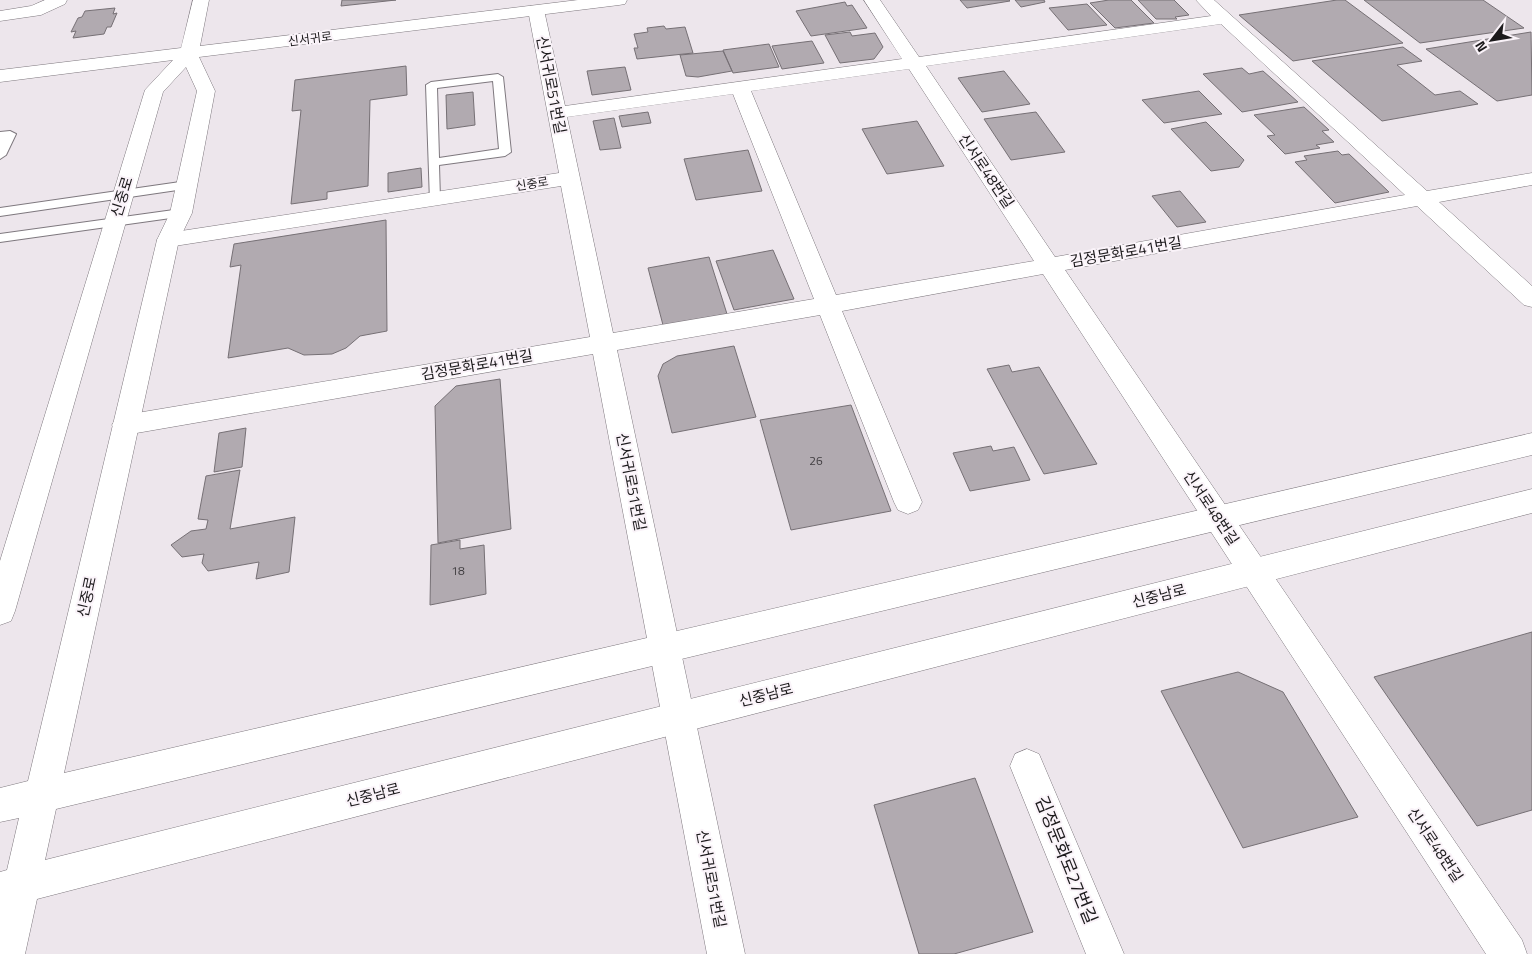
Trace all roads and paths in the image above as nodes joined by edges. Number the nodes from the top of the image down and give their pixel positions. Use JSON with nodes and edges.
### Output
{"nodes":[{"id":1,"x":59,"y":0,"type":"edge"},
{"id":2,"x":201,"y":0,"type":"edge"},
{"id":3,"x":619,"y":0,"type":"edge"},
{"id":4,"x":872,"y":0,"type":"edge"},
{"id":5,"x":1204,"y":0,"type":"edge"},
{"id":6,"x":536,"y":10,"type":"junction"},
{"id":7,"x":0,"y":16,"type":"edge"},
{"id":8,"x":1223,"y":19,"type":"junction"},
{"id":9,"x":189,"y":54,"type":"junction"},
{"id":10,"x":914,"y":62,"type":"junction"},
{"id":11,"x":0,"y":76,"type":"edge"},
{"id":12,"x":740,"y":87,"type":"junction"},
{"id":13,"x":557,"y":113,"type":"junction"},
{"id":14,"x":0,"y":136,"type":"edge"},
{"id":15,"x":0,"y":155,"type":"edge"},
{"id":16,"x":433,"y":162,"type":"junction"},
{"id":17,"x":570,"y":178,"type":"junction"},
{"id":18,"x":1532,"y":179,"type":"edge"},
{"id":19,"x":187,"y":185,"type":"junction"},
{"id":20,"x":124,"y":194,"type":"junction"},
{"id":21,"x":434,"y":199,"type":"junction"},
{"id":22,"x":1422,"y":199,"type":"junction"},
{"id":23,"x":0,"y":212,"type":"edge"},
{"id":24,"x":181,"y":213,"type":"junction"},
{"id":25,"x":115,"y":222,"type":"junction"},
{"id":26,"x":0,"y":238,"type":"edge"},
{"id":27,"x":168,"y":240,"type":"junction"},
{"id":28,"x":1050,"y":266,"type":"junction"},
{"id":29,"x":1532,"y":299,"type":"edge"},
{"id":30,"x":830,"y":305,"type":"junction"},
{"id":31,"x":604,"y":344,"type":"junction"},
{"id":32,"x":125,"y":425,"type":"junction"},
{"id":33,"x":1532,"y":444,"type":"edge"},
{"id":34,"x":1532,"y":501,"type":"edge"},
{"id":35,"x":908,"y":502,"type":"dead end"},
{"id":36,"x":1218,"y":518,"type":"junction"},
{"id":37,"x":1253,"y":572,"type":"junction"},
{"id":38,"x":0,"y":611,"type":"edge"},
{"id":39,"x":665,"y":648,"type":"junction"},
{"id":40,"x":678,"y":717,"type":"junction"},
{"id":41,"x":1027,"y":766,"type":"dead end"},
{"id":42,"x":44,"y":794,"type":"junction"},
{"id":43,"x":0,"y":805,"type":"edge"},
{"id":44,"x":11,"y":887,"type":"edge"},
{"id":45,"x":6,"y":954,"type":"edge"},
{"id":46,"x":726,"y":954,"type":"edge"},
{"id":47,"x":1105,"y":954,"type":"edge"},
{"id":48,"x":1508,"y":954,"type":"edge"}],
"edges":[{"from":1,"to":7,"type":"street"},
{"from":2,"to":9,"type":"street"},
{"from":3,"to":6,"type":"street","name":"신서귀로"},
{"from":4,"to":10,"type":"street","name":"신서로48번길"},
{"from":5,"to":8,"type":"street"},
{"from":6,"to":9,"type":"street","name":"신서귀로"},
{"from":6,"to":13,"type":"street","name":"신서귀로51번길"},
{"from":8,"to":10,"type":"street"},
{"from":8,"to":22,"type":"street"},
{"from":9,"to":11,"type":"street","name":"신서귀로"},
{"from":9,"to":19,"type":"street","name":"신중로"},
{"from":9,"to":20,"type":"street","name":"신중로"},
{"from":10,"to":12,"type":"street"},
{"from":10,"to":28,"type":"street","name":"신서로48번길"},
{"from":12,"to":13,"type":"street"},
{"from":12,"to":30,"type":"street"},
{"from":13,"to":17,"type":"street","name":"신서귀로51번길"},
{"from":14,"to":15,"type":"lane"},
{"from":16,"to":16,"type":"lane"},
{"from":16,"to":21,"type":"lane"},
{"from":17,"to":21,"type":"street","name":"신중로"},
{"from":17,"to":31,"type":"street","name":"신서귀로51번길"},
{"from":18,"to":22,"type":"street","name":"김정문화로41번길"},
{"from":19,"to":20,"type":"lane"},
{"from":19,"to":24,"type":"street","name":"신중로"},
{"from":20,"to":23,"type":"lane"},
{"from":20,"to":25,"type":"street","name":"신중로"},
{"from":21,"to":27,"type":"street","name":"신중로"},
{"from":22,"to":28,"type":"street","name":"김정문화로41번길"},
{"from":22,"to":29,"type":"street"},
{"from":24,"to":25,"type":"lane"},
{"from":24,"to":27,"type":"street","name":"신중로"},
{"from":25,"to":26,"type":"lane"},
{"from":25,"to":38,"type":"street","name":"신중로"},
{"from":27,"to":32,"type":"street","name":"신중로"},
{"from":28,"to":30,"type":"street","name":"김정문화로41번길"},
{"from":28,"to":36,"type":"street","name":"신서로48번길"},
{"from":30,"to":31,"type":"street","name":"김정문화로41번길"},
{"from":30,"to":35,"type":"street"},
{"from":31,"to":32,"type":"street","name":"김정문화로41번길"},
{"from":31,"to":39,"type":"street","name":"신서귀로51번길"},
{"from":32,"to":42,"type":"street","name":"신중로"},
{"from":33,"to":36,"type":"street"},
{"from":34,"to":37,"type":"street","name":"신중남로"},
{"from":36,"to":37,"type":"street","name":"신서로48번길"},
{"from":36,"to":39,"type":"street"},
{"from":37,"to":40,"type":"street","name":"신중남로"},
{"from":37,"to":48,"type":"street","name":"신서로48번길"},
{"from":39,"to":40,"type":"street","name":"신서귀로51번길"},
{"from":39,"to":42,"type":"street"},
{"from":40,"to":44,"type":"street","name":"신중남로"},
{"from":40,"to":46,"type":"street","name":"신서귀로51번길"},
{"from":41,"to":47,"type":"street","name":"김정문화로27번길"},
{"from":42,"to":43,"type":"street"},
{"from":42,"to":44,"type":"street","name":"신중로"},
{"from":44,"to":45,"type":"street","name":"신중로"}]}
